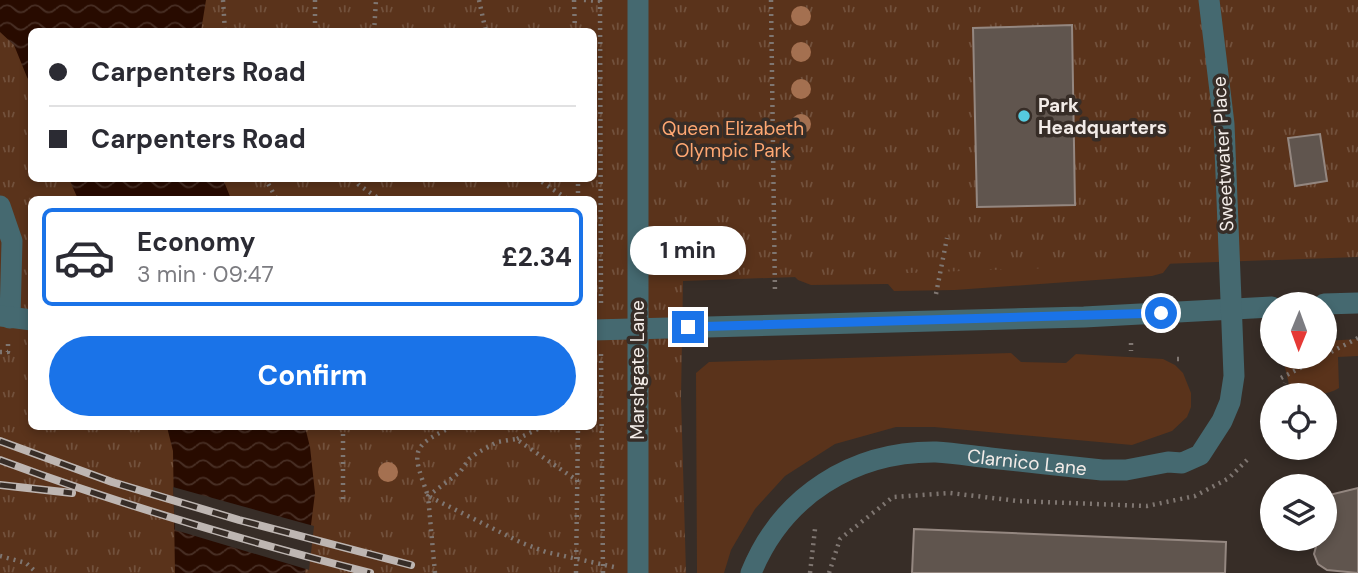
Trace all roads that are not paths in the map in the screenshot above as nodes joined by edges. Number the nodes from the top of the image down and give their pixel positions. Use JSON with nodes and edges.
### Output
{"nodes":[{"id":1,"x":638,"y":0,"type":"edge"},
{"id":2,"x":1209,"y":0,"type":"edge"},
{"id":3,"x":0,"y":206,"type":"edge"},
{"id":4,"x":1358,"y":303,"type":"edge"},
{"id":5,"x":1337,"y":304,"type":"edge"},
{"id":6,"x":1260,"y":308,"type":"edge"},
{"id":7,"x":1232,"y":309,"type":"junction"},
{"id":8,"x":5,"y":317,"type":"edge"},
{"id":9,"x":28,"y":320,"type":"edge"},
{"id":10,"x":599,"y":328,"type":"edge"},
{"id":11,"x":638,"y":573,"type":"edge"},
{"id":12,"x":751,"y":573,"type":"edge"}],
"edges":[{"from":1,"to":11,"type":"street","name":"Marshgate Lane"},
{"from":2,"to":7,"type":"street","name":"Sweetwater Place"},
{"from":3,"to":8,"type":"street"},
{"from":4,"to":5,"type":"street"},
{"from":6,"to":7,"type":"street"},
{"from":7,"to":10,"type":"street"},
{"from":7,"to":12,"type":"street","name":"Clarnico Lane"},
{"from":8,"to":9,"type":"street"}]}
